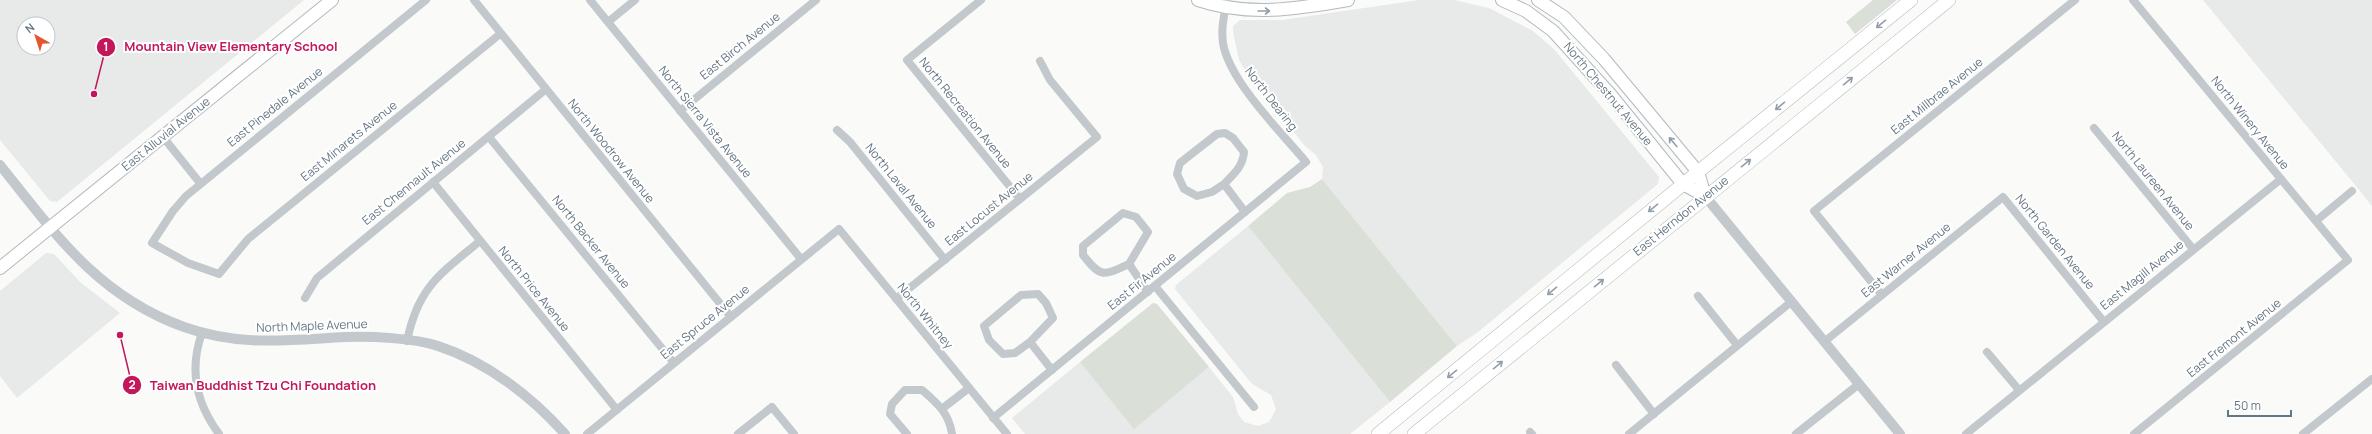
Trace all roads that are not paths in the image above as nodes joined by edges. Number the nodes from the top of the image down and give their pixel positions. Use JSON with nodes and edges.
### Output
{"nodes":[{"id":1,"x":332,"y":0,"type":"edge"},
{"id":2,"x":426,"y":0,"type":"edge"},
{"id":3,"x":474,"y":0,"type":"edge"},
{"id":4,"x":590,"y":0,"type":"edge"},
{"id":5,"x":635,"y":0,"type":"edge"},
{"id":6,"x":816,"y":0,"type":"edge"},
{"id":7,"x":981,"y":0,"type":"edge"},
{"id":8,"x":1198,"y":0,"type":"edge"},
{"id":9,"x":1348,"y":0,"type":"edge"},
{"id":10,"x":1502,"y":0,"type":"edge"},
{"id":11,"x":1539,"y":0,"type":"edge"},
{"id":12,"x":1911,"y":0,"type":"edge"},
{"id":13,"x":1949,"y":0,"type":"edge"},
{"id":14,"x":2075,"y":0,"type":"edge"},
{"id":15,"x":2133,"y":0,"type":"edge"},
{"id":16,"x":1226,"y":4,"type":"edge"},
{"id":17,"x":1524,"y":5,"type":"edge"},
{"id":18,"x":608,"y":22,"type":"junction"},
{"id":19,"x":500,"y":34,"type":"junction"},
{"id":20,"x":1586,"y":39,"type":"junction"},
{"id":21,"x":1040,"y":62,"type":"dead end"},
{"id":22,"x":545,"y":90,"type":"junction"},
{"id":23,"x":680,"y":111,"type":"junction"},
{"id":24,"x":2094,"y":128,"type":"dead end"},
{"id":25,"x":837,"y":130,"type":"dead end"},
{"id":26,"x":163,"y":137,"type":"junction"},
{"id":27,"x":489,"y":137,"type":"junction"},
{"id":28,"x":1306,"y":162,"type":"joint"},
{"id":29,"x":0,"y":165,"type":"edge"},
{"id":30,"x":1698,"y":172,"type":"junction"},
{"id":31,"x":2280,"y":179,"type":"junction"},
{"id":32,"x":433,"y":182,"type":"junction"},
{"id":33,"x":200,"y":183,"type":"junction"},
{"id":34,"x":1224,"y":184,"type":"junction"},
{"id":35,"x":1683,"y":184,"type":"junction"},
{"id":36,"x":2352,"y":191,"type":"dead end"},
{"id":37,"x":1705,"y":196,"type":"junction"},
{"id":38,"x":2003,"y":197,"type":"joint"},
{"id":39,"x":1020,"y":199,"type":"junction"},
{"id":40,"x":1245,"y":212,"type":"junction"},
{"id":41,"x":2316,"y":221,"type":"junction"},
{"id":42,"x":50,"y":228,"type":"junction"},
{"id":43,"x":839,"y":228,"type":"joint"},
{"id":44,"x":480,"y":241,"type":"junction"},
{"id":45,"x":152,"y":244,"type":"joint"},
{"id":46,"x":2193,"y":249,"type":"junction"},
{"id":47,"x":801,"y":259,"type":"junction"},
{"id":48,"x":945,"y":260,"type":"junction"},
{"id":49,"x":2348,"y":260,"type":"joint"},
{"id":50,"x":1129,"y":264,"type":"junction"},
{"id":51,"x":0,"y":268,"type":"edge"},
{"id":52,"x":1155,"y":286,"type":"junction"},
{"id":53,"x":1148,"y":292,"type":"junction"},
{"id":54,"x":1882,"y":295,"type":"junction"},
{"id":55,"x":1698,"y":296,"type":"dead end"},
{"id":56,"x":305,"y":298,"type":"dead end"},
{"id":57,"x":896,"y":299,"type":"junction"},
{"id":58,"x":1791,"y":302,"type":"junction"},
{"id":59,"x":731,"y":317,"type":"junction"},
{"id":60,"x":2104,"y":322,"type":"junction"},
{"id":61,"x":202,"y":333,"type":"junction"},
{"id":62,"x":407,"y":341,"type":"junction"},
{"id":63,"x":1030,"y":342,"type":"junction"},
{"id":64,"x":1824,"y":342,"type":"junction"},
{"id":65,"x":1737,"y":345,"type":"junction"},
{"id":66,"x":1987,"y":352,"type":"dead end"},
{"id":67,"x":674,"y":363,"type":"junction"},
{"id":68,"x":1616,"y":365,"type":"dead end"},
{"id":69,"x":1052,"y":370,"type":"junction"},
{"id":70,"x":2372,"y":379,"type":"edge"},
{"id":71,"x":1859,"y":384,"type":"junction"},
{"id":72,"x":969,"y":388,"type":"junction"},
{"id":73,"x":2019,"y":390,"type":"junction"},
{"id":74,"x":1254,"y":407,"type":"dead end"},
{"id":75,"x":943,"y":408,"type":"junction"},
{"id":76,"x":617,"y":410,"type":"junction"},
{"id":77,"x":1654,"y":414,"type":"junction"},
{"id":78,"x":993,"y":418,"type":"junction"},
{"id":79,"x":219,"y":434,"type":"edge"},
{"id":80,"x":565,"y":434,"type":"edge"},
{"id":81,"x":587,"y":434,"type":"edge"},
{"id":82,"x":738,"y":434,"type":"edge"},
{"id":83,"x":794,"y":434,"type":"edge"},
{"id":84,"x":907,"y":434,"type":"edge"},
{"id":85,"x":952,"y":434,"type":"edge"},
{"id":86,"x":1007,"y":434,"type":"edge"},
{"id":87,"x":1378,"y":434,"type":"edge"},
{"id":88,"x":1414,"y":434,"type":"edge"},
{"id":89,"x":1629,"y":434,"type":"edge"},
{"id":90,"x":1796,"y":434,"type":"edge"},
{"id":91,"x":1900,"y":434,"type":"edge"},
{"id":92,"x":1966,"y":434,"type":"edge"},
{"id":93,"x":2134,"y":434,"type":"edge"},
{"id":94,"x":2303,"y":434,"type":"edge"}],
"edges":[{"from":1,"to":26,"type":"main road","name":"East Alluvial Avenue"},
{"from":2,"to":33,"type":"street","name":"East Pinedale Avenue"},
{"from":3,"to":19,"type":"street","name":"North Woodrow Avenue"},
{"from":4,"to":18,"type":"street","name":"North Sierra Vista Avenue"},
{"from":5,"to":18,"type":"street"},
{"from":6,"to":23,"type":"street","name":"East Birch Avenue"},
{"from":7,"to":39,"type":"street","name":"North Recreation Avenue"},
{"from":8,"to":16,"type":"main road"},
{"from":16,"to":9,"type":"main road","one_way":true},
{"from":10,"to":17,"type":"main road","name":"North Chestnut Avenue"},
{"from":11,"to":17,"type":"main road"},
{"from":11,"to":20,"type":"main road","name":"North Chestnut Avenue"},
{"from":12,"to":30,"type":"main road","name":"East Herndon Avenue","one_way":true},
{"from":37,"to":13,"type":"main road","name":"East Herndon Avenue","one_way":true},
{"from":14,"to":54,"type":"street","name":"East Millbrae Avenue"},
{"from":15,"to":31,"type":"street","name":"North Winery Avenue"},
{"from":16,"to":28,"type":"street","name":"North Dearing"},
{"from":17,"to":20,"type":"main road"},
{"from":17,"to":35,"type":"main road","name":"North Chestnut Avenue"},
{"from":18,"to":23,"type":"street","name":"North Sierra Vista Avenue"},
{"from":19,"to":22,"type":"street","name":"North Woodrow Avenue"},
{"from":19,"to":45,"type":"street","name":"East Minarets Avenue"},
{"from":30,"to":20,"type":"main road","name":"North Chestnut Avenue","one_way":true},
{"from":21,"to":39,"type":"street","name":"East Locust Avenue"},
{"from":22,"to":27,"type":"street","name":"East Chennault Avenue"},
{"from":22,"to":59,"type":"street","name":"North Woodrow Avenue"},
{"from":23,"to":47,"type":"street","name":"North Sierra Vista Avenue"},
{"from":24,"to":46,"type":"street","name":"North Laureen Avenue"},
{"from":25,"to":48,"type":"street","name":"North Laval Avenue"},
{"from":26,"to":33,"type":"street"},
{"from":26,"to":42,"type":"main road","name":"East Alluvial Avenue"},
{"from":27,"to":32,"type":"street","name":"East Chennault Avenue"},
{"from":27,"to":67,"type":"street","name":"North Backer Avenue"},
{"from":28,"to":40,"type":"street","name":"East Fir Avenue"},
{"from":29,"to":42,"type":"street","name":"North Maple Avenue"},
{"from":30,"to":35,"type":"main road","name":"East Herndon Avenue"},
{"from":30,"to":37,"type":"main road","name":"North Chestnut Avenue"},
{"from":31,"to":41,"type":"street","name":"North Winery Avenue"},
{"from":31,"to":46,"type":"street","name":"East Magill Avenue"},
{"from":32,"to":44,"type":"street","name":"North Price Avenue"},
{"from":32,"to":56,"type":"street","name":"East Chennault Avenue"},
{"from":33,"to":45,"type":"street","name":"East Pinedale Avenue"},
{"from":34,"to":34,"type":"street"},
{"from":34,"to":40,"type":"street"},
{"from":35,"to":37,"type":"main road","name":"North Chestnut Avenue"},
{"from":35,"to":87,"type":"main road","name":"East Herndon Avenue","one_way":true},
{"from":36,"to":41,"type":"street"},
{"from":37,"to":58,"type":"street","name":"North Chestnut Avenue"},
{"from":88,"to":37,"type":"main road","name":"East Herndon Avenue","one_way":true},
{"from":38,"to":54,"type":"street","name":"East Warner Avenue"},
{"from":38,"to":60,"type":"street","name":"North Garden Avenue"},
{"from":39,"to":48,"type":"street","name":"East Locust Avenue"},
{"from":40,"to":52,"type":"street","name":"East Fir Avenue"},
{"from":41,"to":49,"type":"street","name":"North Winery Avenue"},
{"from":42,"to":51,"type":"main road","name":"East Alluvial Avenue"},
{"from":42,"to":61,"type":"street","name":"North Maple Avenue"},
{"from":43,"to":47,"type":"street","name":"East Spruce Avenue"},
{"from":43,"to":57,"type":"street","name":"North Whitney"},
{"from":44,"to":62,"type":"street"},
{"from":44,"to":76,"type":"street","name":"North Price Avenue"},
{"from":46,"to":60,"type":"street","name":"East Magill Avenue"},
{"from":47,"to":59,"type":"street","name":"East Spruce Avenue"},
{"from":48,"to":57,"type":"street","name":"East Locust Avenue"},
{"from":49,"to":93,"type":"street","name":"East Fremont Avenue"},
{"from":50,"to":50,"type":"street"},
{"from":50,"to":53,"type":"street"},
{"from":52,"to":53,"type":"street","name":"East Fir Avenue"},
{"from":52,"to":74,"type":"street"},
{"from":53,"to":69,"type":"street","name":"East Fir Avenue"},
{"from":54,"to":64,"type":"street","name":"East Warner Avenue"},
{"from":55,"to":65,"type":"street"},
{"from":57,"to":72,"type":"street","name":"North Whitney"},
{"from":58,"to":64,"type":"street","name":"North Chestnut Avenue"},
{"from":58,"to":65,"type":"street"},
{"from":59,"to":67,"type":"street","name":"East Spruce Avenue"},
{"from":60,"to":73,"type":"street","name":"East Magill Avenue"},
{"from":61,"to":62,"type":"street","name":"North Maple Avenue"},
{"from":61,"to":79,"type":"street"},
{"from":62,"to":80,"type":"street","name":"North Maple Avenue"},
{"from":63,"to":63,"type":"street"},
{"from":63,"to":69,"type":"street"},
{"from":64,"to":71,"type":"street","name":"North Chestnut Avenue"},
{"from":65,"to":77,"type":"street"},
{"from":66,"to":73,"type":"street"},
{"from":67,"to":76,"type":"street","name":"East Spruce Avenue"},
{"from":68,"to":77,"type":"street"},
{"from":69,"to":78,"type":"street","name":"East Fir Avenue"},
{"from":70,"to":94,"type":"street"},
{"from":71,"to":90,"type":"street"},
{"from":71,"to":91,"type":"street","name":"North Chestnut Avenue"},
{"from":72,"to":75,"type":"street"},
{"from":72,"to":78,"type":"street","name":"North Whitney"},
{"from":73,"to":92,"type":"street","name":"East Magill Avenue"},
{"from":75,"to":84,"type":"street"},
{"from":75,"to":85,"type":"street"},
{"from":76,"to":81,"type":"street","name":"East Spruce Avenue"},
{"from":77,"to":89,"type":"street"},
{"from":78,"to":86,"type":"street","name":"North Whitney"},
{"from":82,"to":83,"type":"street"}]}
